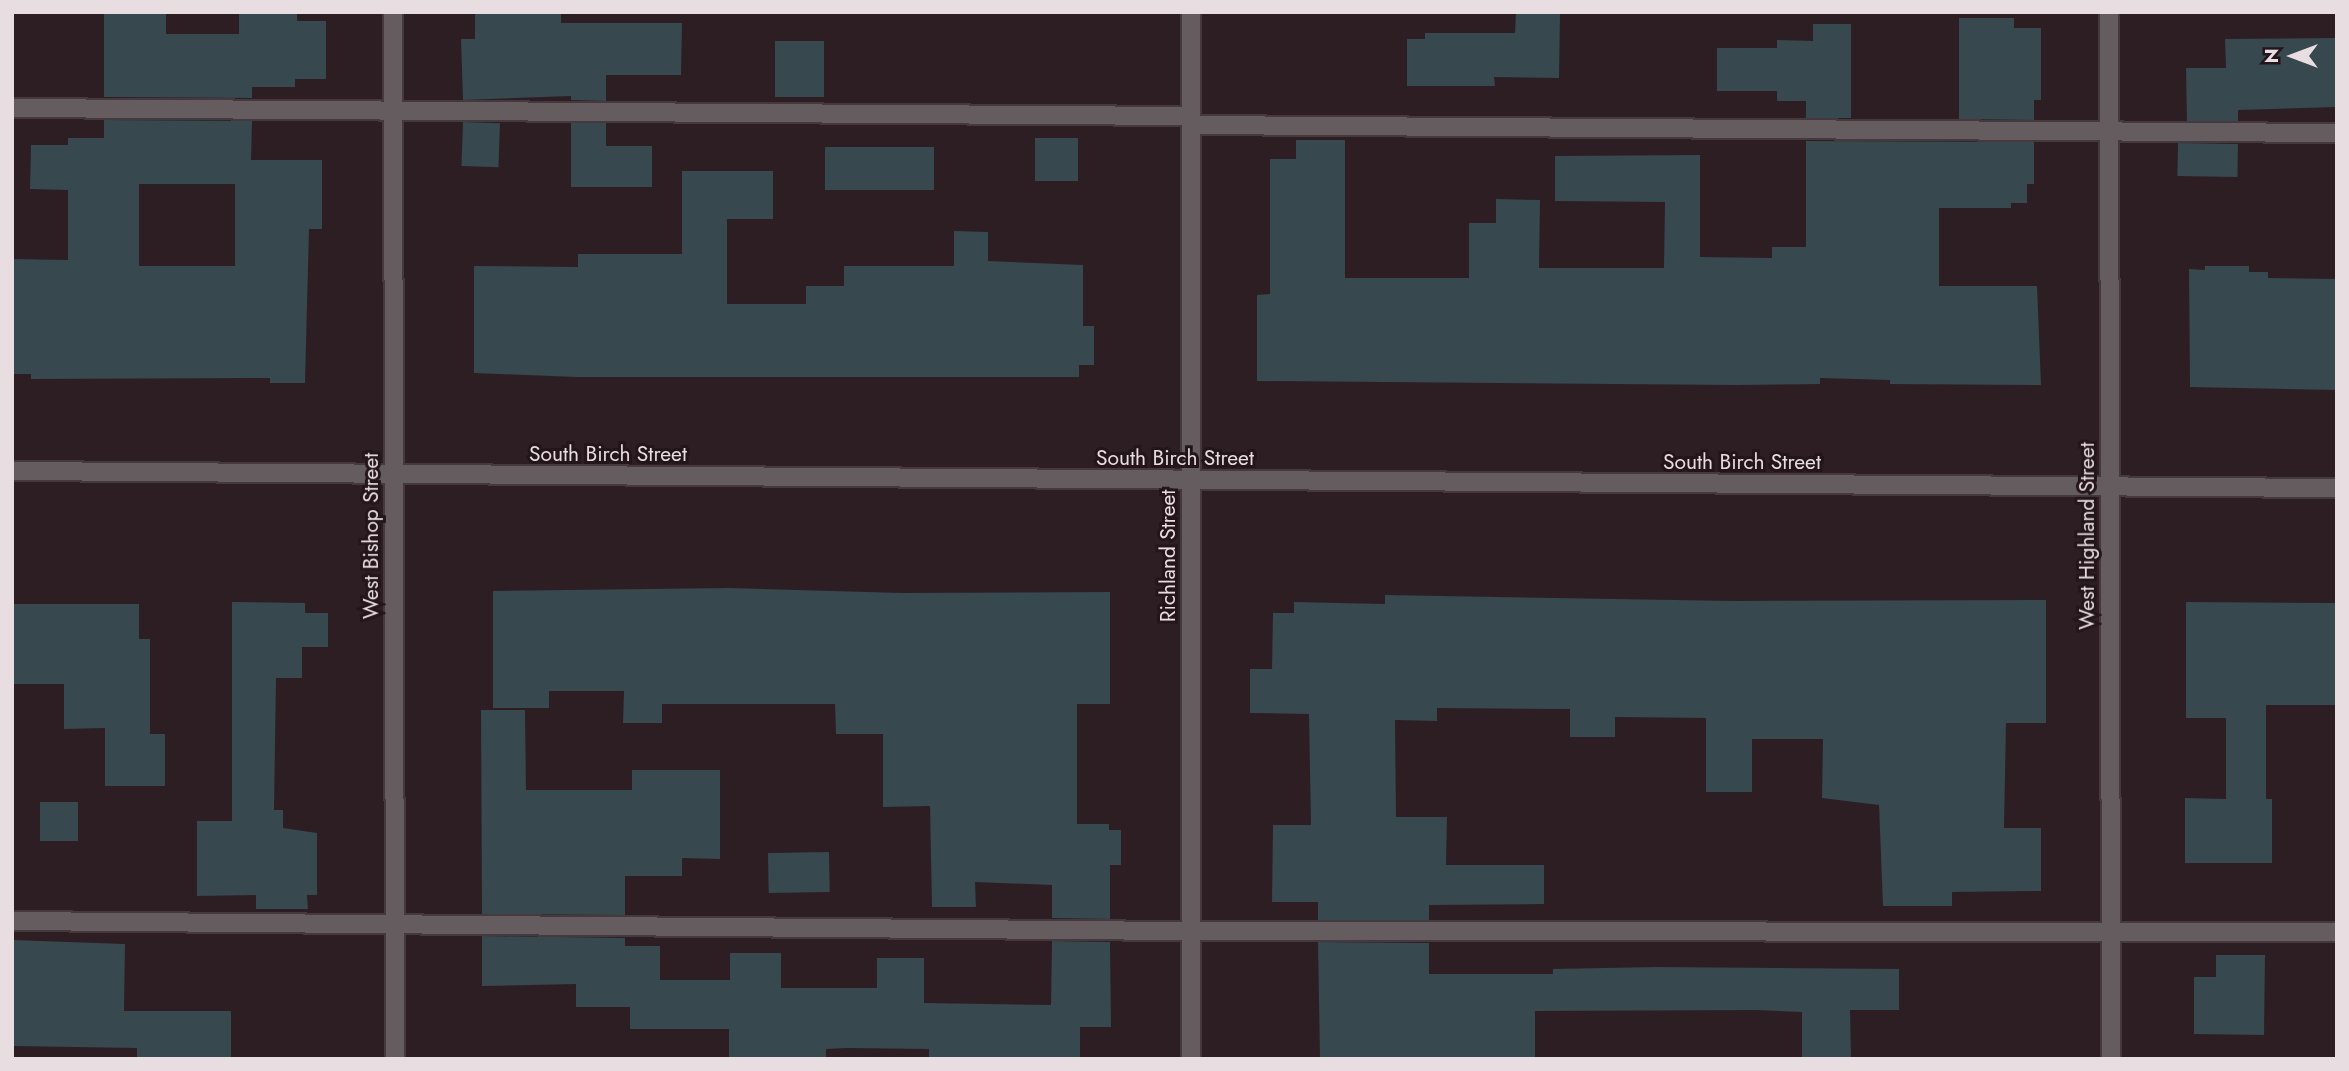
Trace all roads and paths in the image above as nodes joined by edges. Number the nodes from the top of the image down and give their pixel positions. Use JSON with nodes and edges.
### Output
{"nodes":[{"id":1,"x":393,"y":12,"type":"edge"},
{"id":2,"x":1191,"y":12,"type":"edge"},
{"id":3,"x":2109,"y":12,"type":"edge"},
{"id":4,"x":12,"y":108,"type":"edge"},
{"id":5,"x":393,"y":109,"type":"junction"},
{"id":6,"x":1191,"y":121,"type":"junction"},
{"id":7,"x":2109,"y":131,"type":"junction"},
{"id":8,"x":2337,"y":132,"type":"edge"},
{"id":9,"x":12,"y":471,"type":"edge"},
{"id":10,"x":394,"y":475,"type":"junction"},
{"id":11,"x":1191,"y":481,"type":"junction"},
{"id":12,"x":2110,"y":487,"type":"junction"},
{"id":13,"x":2337,"y":488,"type":"edge"},
{"id":14,"x":12,"y":921,"type":"edge"},
{"id":15,"x":394,"y":924,"type":"junction"},
{"id":16,"x":1191,"y":931,"type":"junction"},
{"id":17,"x":2111,"y":931,"type":"junction"},
{"id":18,"x":2337,"y":932,"type":"edge"},
{"id":19,"x":395,"y":1059,"type":"edge"},
{"id":20,"x":1191,"y":1059,"type":"edge"},
{"id":21,"x":2111,"y":1059,"type":"edge"}],
"edges":[{"from":1,"to":5,"type":"street","name":"West Bishop Street"},
{"from":2,"to":6,"type":"street","name":"Richland Street"},
{"from":3,"to":7,"type":"street","name":"West Highland Street"},
{"from":4,"to":5,"type":"street"},
{"from":5,"to":6,"type":"street"},
{"from":5,"to":10,"type":"street","name":"West Bishop Street"},
{"from":6,"to":7,"type":"street"},
{"from":6,"to":11,"type":"street","name":"Richland Street"},
{"from":7,"to":8,"type":"street"},
{"from":7,"to":12,"type":"street","name":"West Highland Street"},
{"from":9,"to":10,"type":"street","name":"South Birch Street"},
{"from":10,"to":11,"type":"street","name":"South Birch Street"},
{"from":10,"to":15,"type":"street","name":"West Bishop Street"},
{"from":11,"to":12,"type":"street","name":"South Birch Street"},
{"from":11,"to":16,"type":"street","name":"Richland Street"},
{"from":12,"to":13,"type":"street","name":"South Birch Street"},
{"from":12,"to":17,"type":"street","name":"West Highland Street"},
{"from":14,"to":15,"type":"street"},
{"from":15,"to":16,"type":"street"},
{"from":15,"to":19,"type":"street","name":"West Bishop Street"},
{"from":16,"to":17,"type":"street"},
{"from":16,"to":20,"type":"street","name":"Richland Street"},
{"from":17,"to":18,"type":"street"},
{"from":17,"to":21,"type":"street","name":"West Highland Street"}]}
